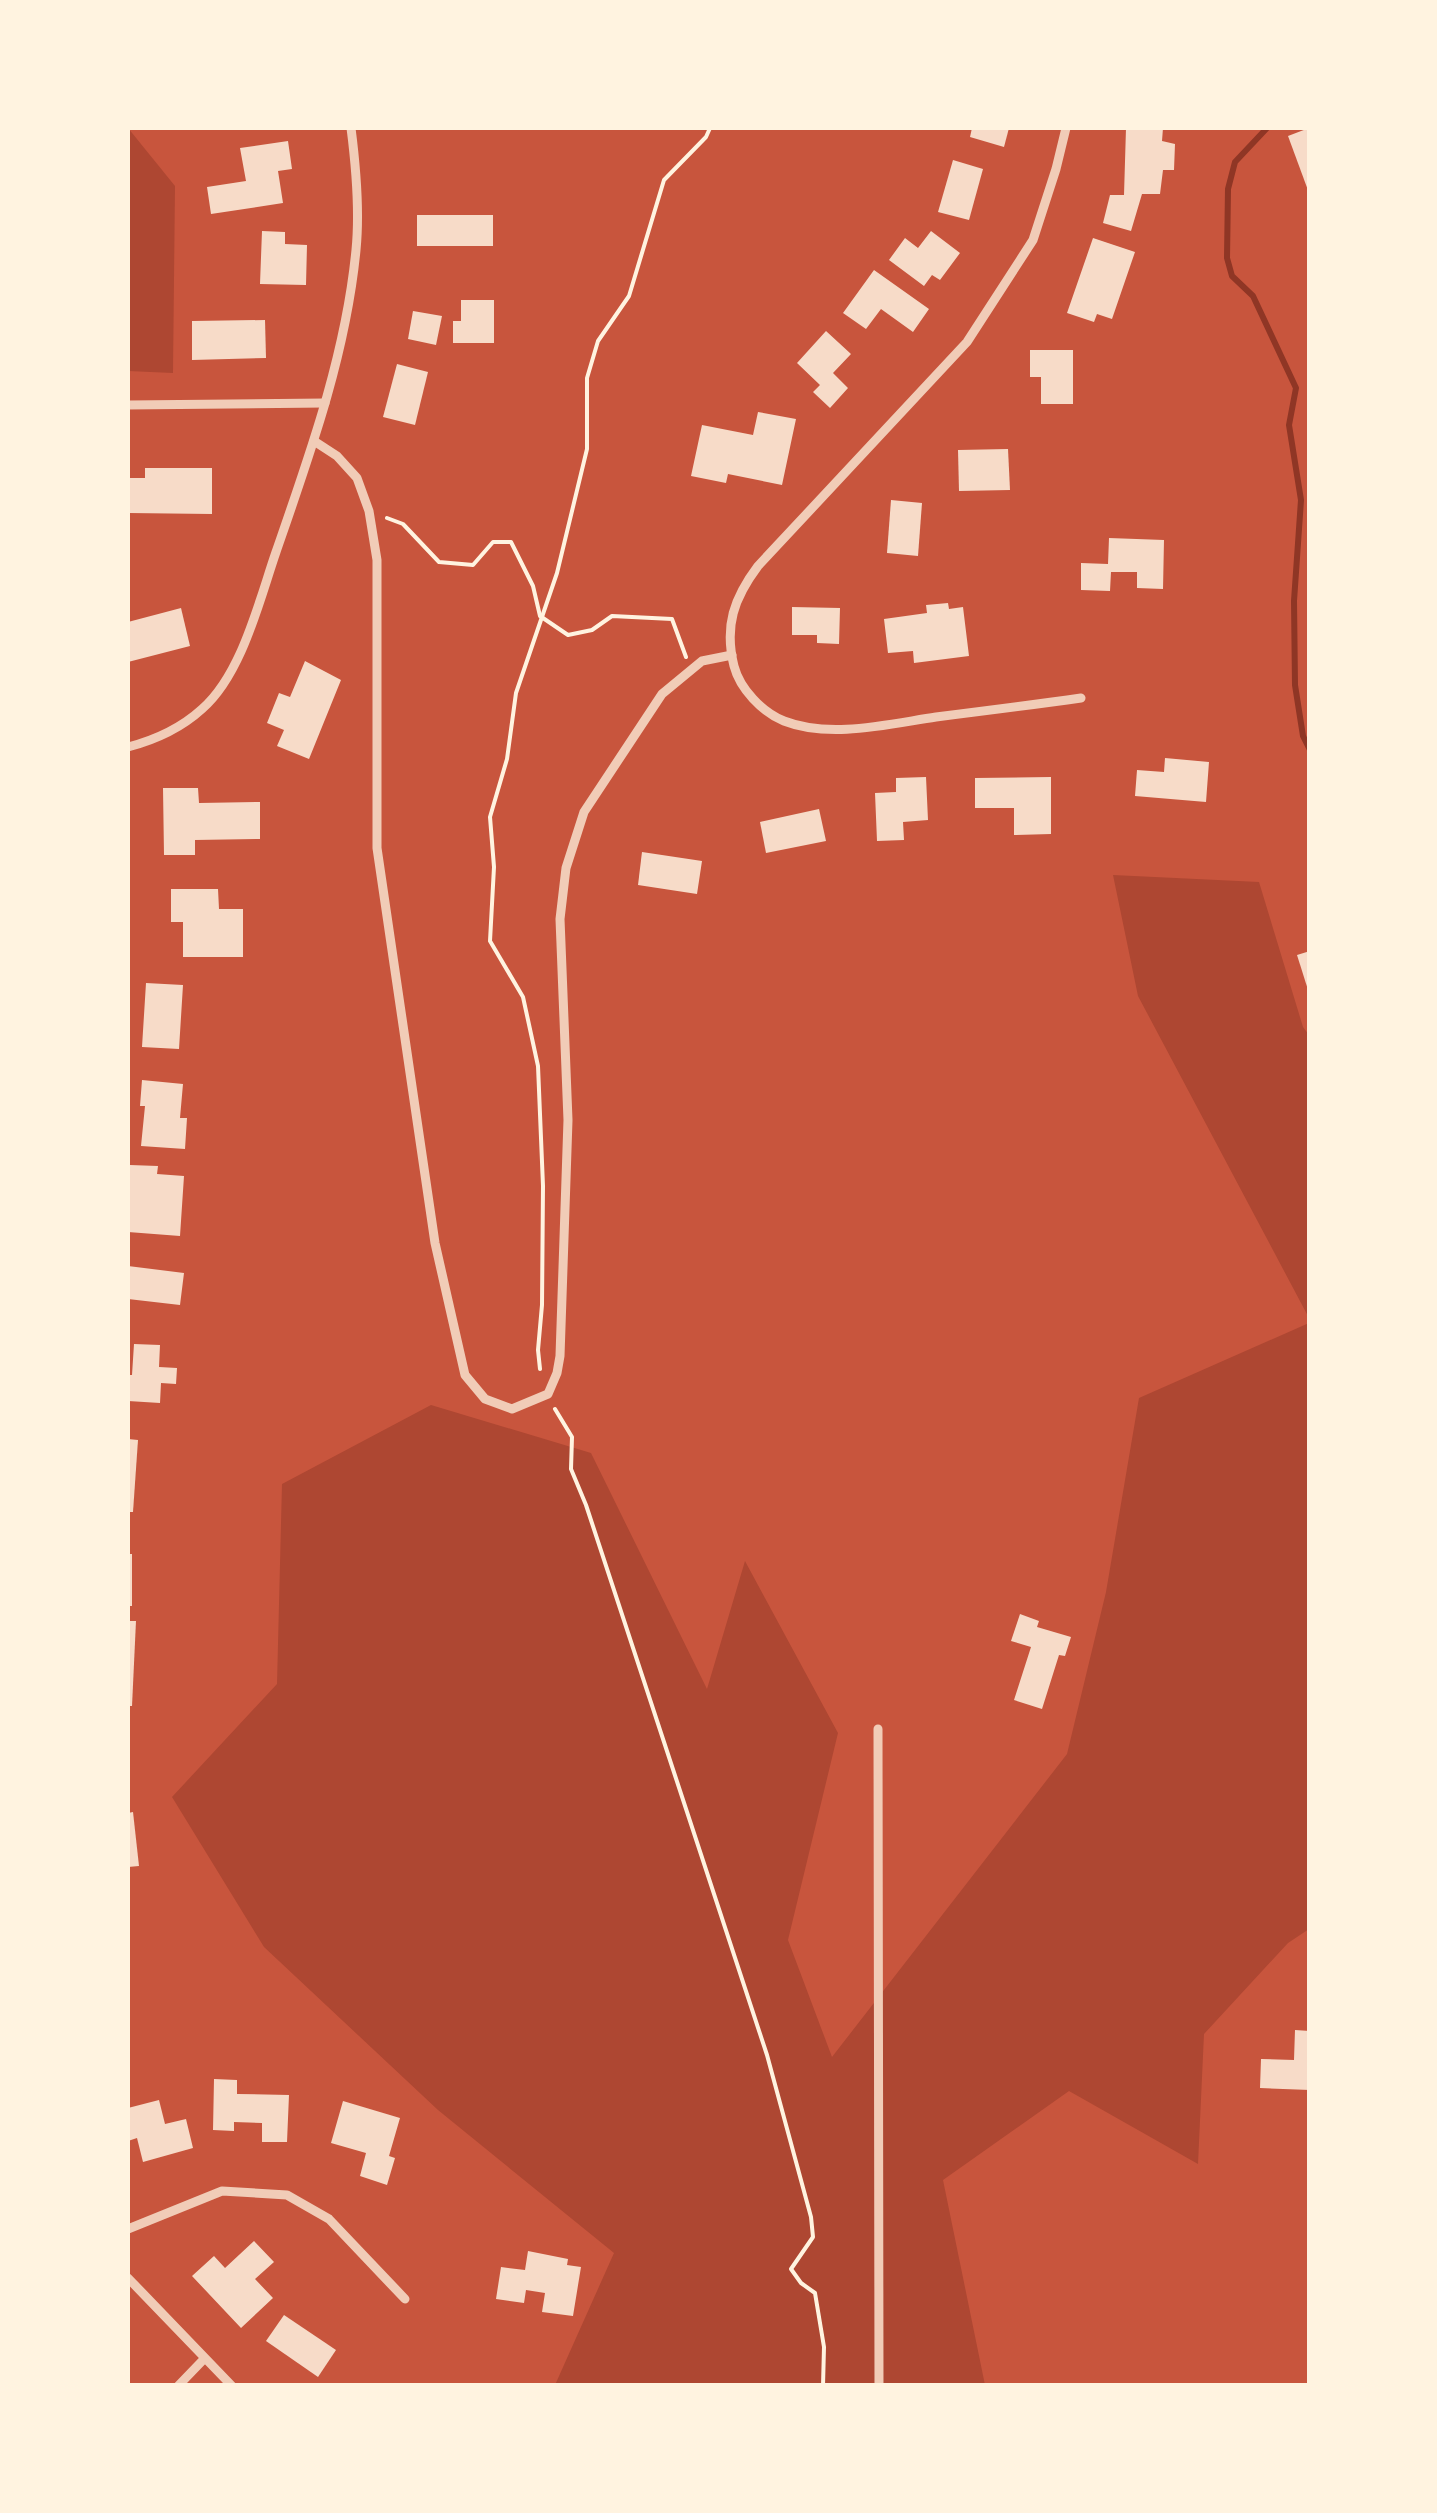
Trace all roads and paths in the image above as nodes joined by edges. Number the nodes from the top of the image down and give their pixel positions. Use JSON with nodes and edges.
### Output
{"nodes":[{"id":1,"x":351,"y":128,"type":"edge"},
{"id":2,"x":710,"y":128,"type":"edge"},
{"id":3,"x":1066,"y":128,"type":"edge"},
{"id":4,"x":324,"y":403,"type":"junction"},
{"id":5,"x":128,"y":405,"type":"edge"},
{"id":6,"x":314,"y":441,"type":"junction"},
{"id":7,"x":369,"y":512,"type":"junction"},
{"id":8,"x":540,"y":616,"type":"junction"},
{"id":9,"x":732,"y":655,"type":"junction"},
{"id":10,"x":686,"y":672,"type":"junction"},
{"id":11,"x":1080,"y":698,"type":"dead end"},
{"id":12,"x":128,"y":747,"type":"edge"},
{"id":13,"x":542,"y":1374,"type":"dead end"},
{"id":14,"x":553,"y":1404,"type":"dead end"},
{"id":15,"x":878,"y":1729,"type":"dead end"},
{"id":16,"x":128,"y":2229,"type":"edge"},
{"id":17,"x":128,"y":2278,"type":"edge"},
{"id":18,"x":404,"y":2299,"type":"dead end"},
{"id":19,"x":204,"y":2359,"type":"junction"},
{"id":20,"x":178,"y":2386,"type":"edge"},
{"id":21,"x":232,"y":2386,"type":"edge"},
{"id":22,"x":823,"y":2386,"type":"edge"},
{"id":23,"x":879,"y":2386,"type":"edge"}],
"edges":[{"from":1,"to":4,"type":"street"},
{"from":2,"to":8,"type":"path"},
{"from":3,"to":9,"type":"street"},
{"from":4,"to":5,"type":"street"},
{"from":4,"to":6,"type":"street"},
{"from":6,"to":7,"type":"street"},
{"from":6,"to":12,"type":"street"},
{"from":7,"to":8,"type":"path"},
{"from":7,"to":10,"type":"street"},
{"from":8,"to":10,"type":"path"},
{"from":8,"to":13,"type":"path"},
{"from":9,"to":10,"type":"street"},
{"from":9,"to":11,"type":"street"},
{"from":14,"to":22,"type":"path"},
{"from":15,"to":23,"type":"street"},
{"from":16,"to":18,"type":"street"},
{"from":17,"to":19,"type":"street"},
{"from":19,"to":20,"type":"street"},
{"from":19,"to":21,"type":"street"}]}
